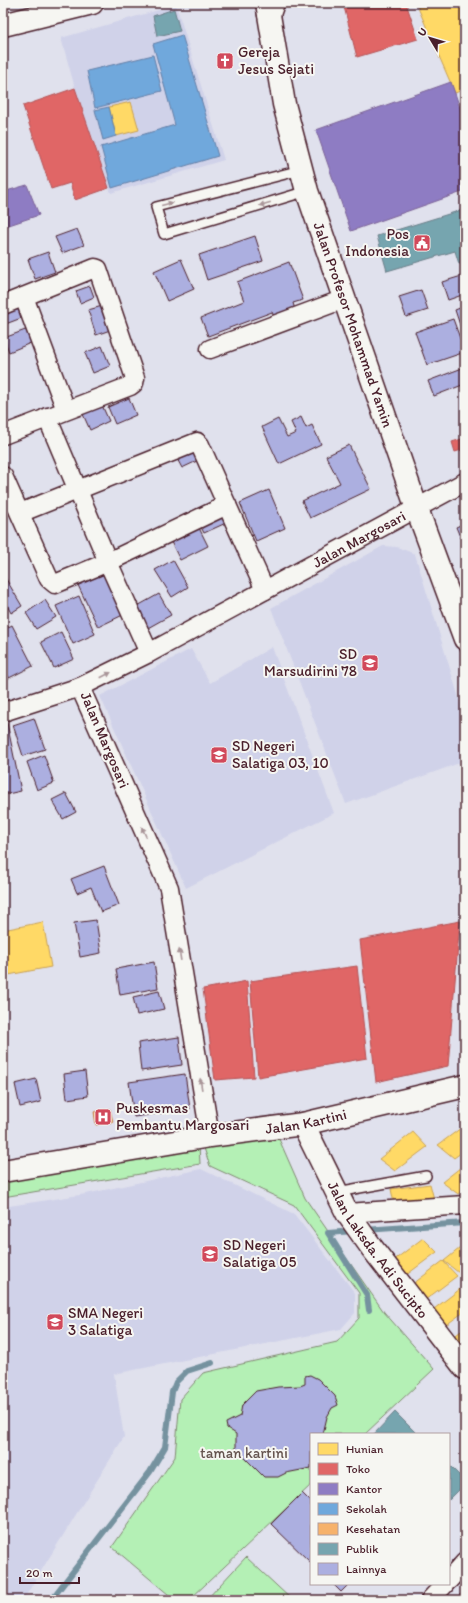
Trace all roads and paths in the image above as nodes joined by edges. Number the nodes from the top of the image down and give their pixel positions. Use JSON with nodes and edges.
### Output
{"nodes":[{"id":1,"x":92,"y":3,"type":"edge"},
{"id":2,"x":270,"y":7,"type":"edge"},
{"id":3,"x":3,"y":25,"type":"edge"},
{"id":4,"x":301,"y":170,"type":"junction"},
{"id":5,"x":307,"y":192,"type":"junction"},
{"id":6,"x":24,"y":297,"type":"junction"},
{"id":7,"x":344,"y":299,"type":"junction"},
{"id":8,"x":3,"y":305,"type":"edge"},
{"id":9,"x":210,"y":349,"type":"dead end"},
{"id":10,"x":66,"y":410,"type":"junction"},
{"id":11,"x":47,"y":417,"type":"junction"},
{"id":12,"x":3,"y":435,"type":"edge"},
{"id":13,"x":3,"y":476,"type":"edge"},
{"id":14,"x":465,"y":482,"type":"edge"},
{"id":15,"x":77,"y":489,"type":"junction"},
{"id":16,"x":227,"y":505,"type":"junction"},
{"id":17,"x":417,"y":508,"type":"junction"},
{"id":18,"x":20,"y":513,"type":"junction"},
{"id":19,"x":108,"y":562,"type":"junction"},
{"id":20,"x":265,"y":590,"type":"junction"},
{"id":21,"x":465,"y":639,"type":"edge"},
{"id":22,"x":149,"y":653,"type":"junction"},
{"id":23,"x":80,"y":687,"type":"junction"},
{"id":24,"x":3,"y":712,"type":"edge"},
{"id":25,"x":465,"y":1086,"type":"edge"},
{"id":26,"x":303,"y":1124,"type":"junction"},
{"id":27,"x":210,"y":1136,"type":"junction"},
{"id":28,"x":3,"y":1171,"type":"edge"},
{"id":29,"x":426,"y":1176,"type":"dead end"},
{"id":30,"x":337,"y":1192,"type":"junction"},
{"id":31,"x":465,"y":1205,"type":"edge"},
{"id":32,"x":348,"y":1214,"type":"junction"},
{"id":33,"x":465,"y":1368,"type":"edge"},
{"id":34,"x":465,"y":1562,"type":"edge"},
{"id":35,"x":450,"y":1579,"type":"edge"},
{"id":36,"x":444,"y":1585,"type":"edge"},
{"id":37,"x":430,"y":1600,"type":"edge"}],
"edges":[{"from":1,"to":3,"type":"main road"},
{"from":2,"to":4,"type":"main road","name":"Jalan Profesor Mohammad Yamin"},
{"from":4,"to":5,"type":"main road","name":"Jalan Profesor Mohammad Yamin"},
{"from":5,"to":4,"type":"lane","one_way":true},
{"from":5,"to":7,"type":"main road","name":"Jalan Profesor Mohammad Yamin"},
{"from":6,"to":8,"type":"street"},
{"from":6,"to":10,"type":"street"},
{"from":6,"to":10,"type":"street"},
{"from":7,"to":9,"type":"street"},
{"from":7,"to":17,"type":"main road","name":"Jalan Profesor Mohammad Yamin"},
{"from":10,"to":11,"type":"street"},
{"from":11,"to":12,"type":"street"},
{"from":11,"to":15,"type":"street"},
{"from":13,"to":18,"type":"street"},
{"from":14,"to":17,"type":"street","name":"Jalan Margosari"},
{"from":15,"to":16,"type":"street"},
{"from":15,"to":18,"type":"street"},
{"from":15,"to":19,"type":"street"},
{"from":16,"to":19,"type":"street"},
{"from":16,"to":20,"type":"street"},
{"from":17,"to":20,"type":"street","name":"Jalan Margosari"},
{"from":17,"to":21,"type":"main road","name":"Jalan Profesor Mohammad Yamin"},
{"from":18,"to":19,"type":"street"},
{"from":19,"to":22,"type":"street"},
{"from":20,"to":22,"type":"street","name":"Jalan Margosari"},
{"from":23,"to":22,"type":"street","name":"Jalan Margosari","one_way":true},
{"from":23,"to":24,"type":"street"},
{"from":27,"to":23,"type":"street","name":"Jalan Margosari","one_way":true},
{"from":25,"to":26,"type":"main road","name":"Jalan Kartini"},
{"from":26,"to":27,"type":"main road","name":"Jalan Kartini"},
{"from":26,"to":30,"type":"main road","name":"Jalan Laksda. Adi Sucipto"},
{"from":27,"to":28,"type":"main road","name":"Jalan Kartini"},
{"from":29,"to":30,"type":"lane"},
{"from":30,"to":32,"type":"main road","name":"Jalan Laksda. Adi Sucipto"},
{"from":31,"to":32,"type":"street"},
{"from":32,"to":33,"type":"main road","name":"Jalan Laksda. Adi Sucipto"},
{"from":34,"to":35,"type":"street"},
{"from":36,"to":37,"type":"street"}]}
